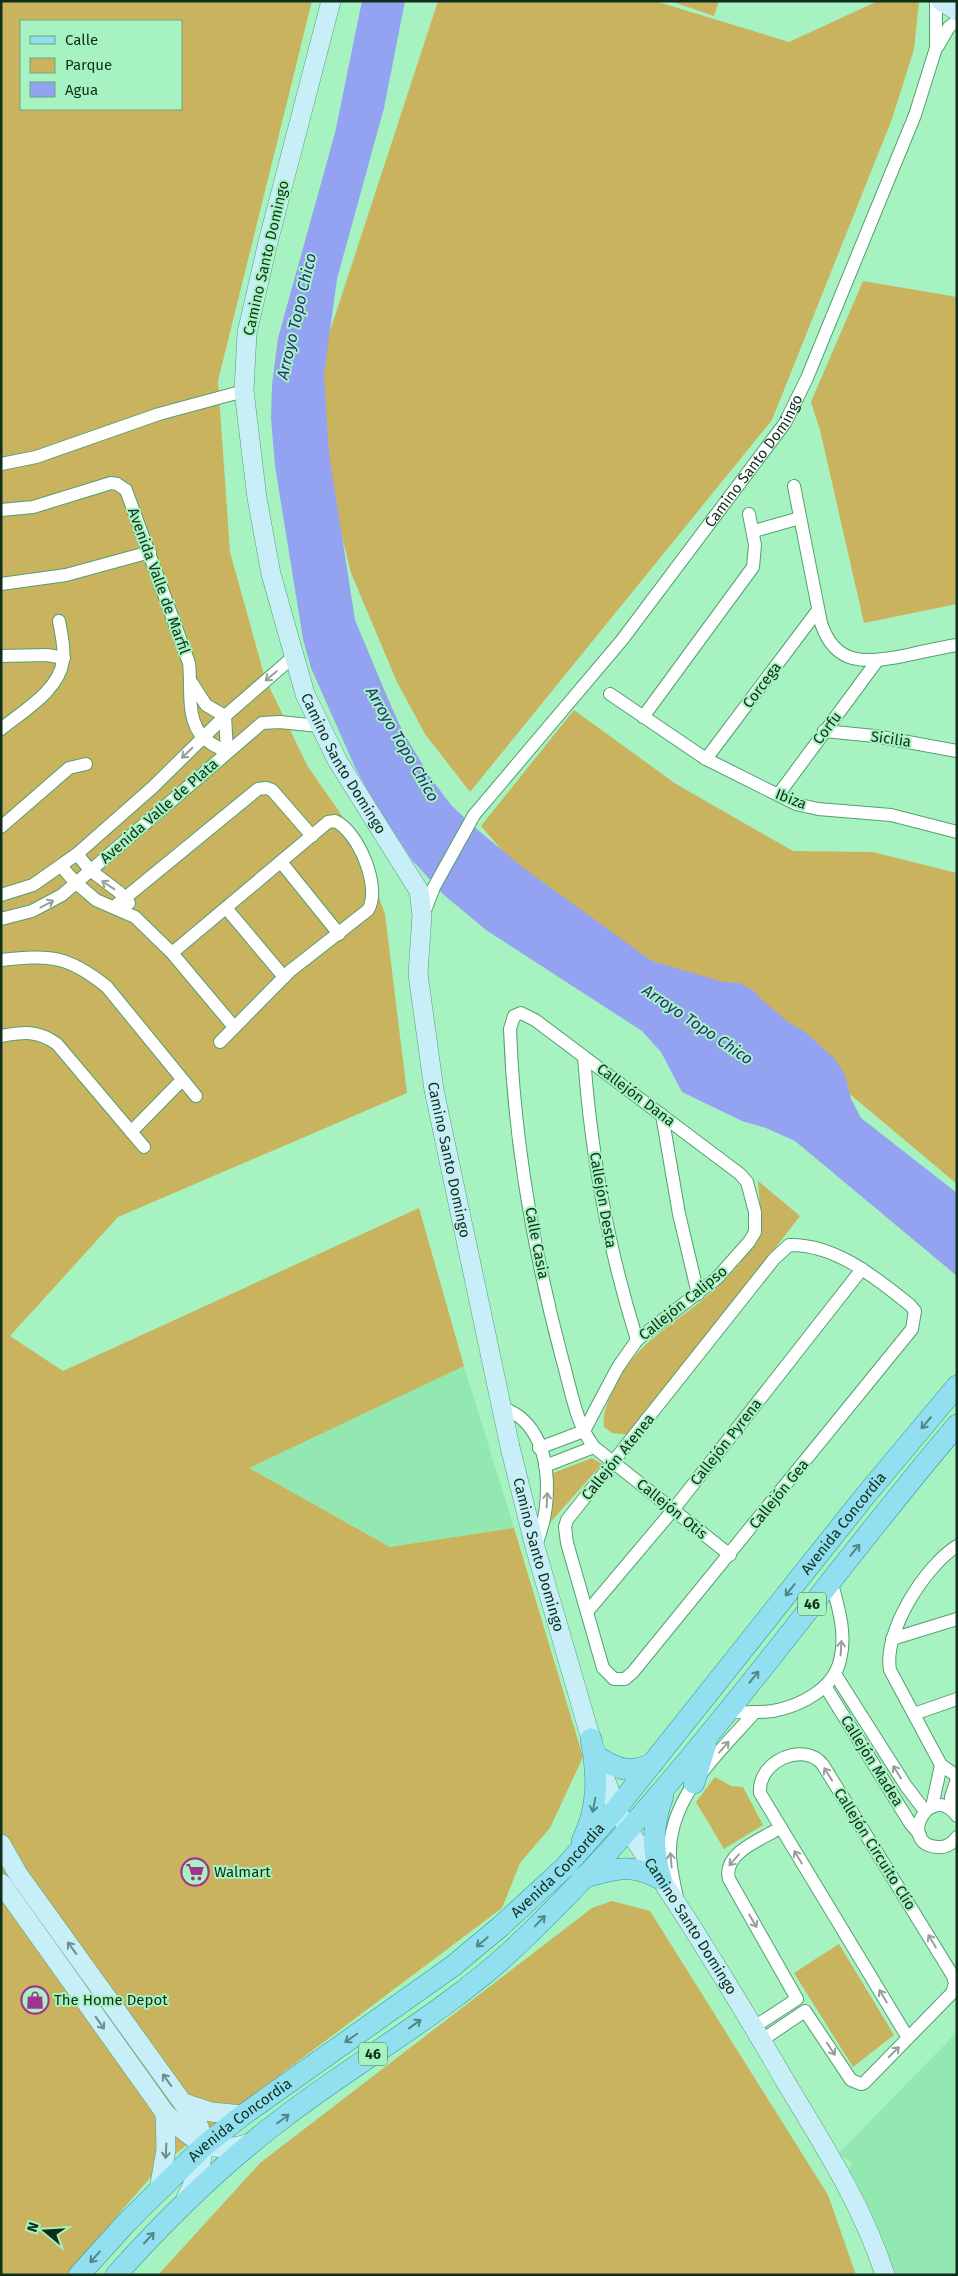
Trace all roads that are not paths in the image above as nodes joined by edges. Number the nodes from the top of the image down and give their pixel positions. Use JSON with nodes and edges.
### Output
{"nodes":[{"id":1,"x":331,"y":1,"type":"edge"},
{"id":2,"x":936,"y":1,"type":"edge"},
{"id":3,"x":941,"y":1,"type":"edge"},
{"id":4,"x":957,"y":11,"type":"edge"},
{"id":5,"x":957,"y":21,"type":"edge"},
{"id":6,"x":936,"y":48,"type":"junction"},
{"id":7,"x":244,"y":391,"type":"junction"},
{"id":8,"x":1,"y":464,"type":"edge"},
{"id":9,"x":794,"y":486,"type":"dead end"},
{"id":10,"x":1,"y":510,"type":"edge"},
{"id":11,"x":749,"y":514,"type":"dead end"},
{"id":12,"x":800,"y":518,"type":"junction"},
{"id":13,"x":754,"y":531,"type":"junction"},
{"id":14,"x":150,"y":552,"type":"junction"},
{"id":15,"x":1,"y":584,"type":"edge"},
{"id":16,"x":818,"y":610,"type":"junction"},
{"id":17,"x":59,"y":621,"type":"dead end"},
{"id":18,"x":957,"y":645,"type":"edge"},
{"id":19,"x":1,"y":656,"type":"edge"},
{"id":20,"x":294,"y":657,"type":"junction"},
{"id":21,"x":64,"y":658,"type":"junction"},
{"id":22,"x":877,"y":661,"type":"junction"},
{"id":23,"x":192,"y":683,"type":"junction"},
{"id":24,"x":610,"y":694,"type":"dead end"},
{"id":25,"x":225,"y":716,"type":"junction"},
{"id":26,"x":643,"y":717,"type":"junction"},
{"id":27,"x":319,"y":726,"type":"junction"},
{"id":28,"x":1,"y":729,"type":"edge"},
{"id":29,"x":824,"y":731,"type":"junction"},
{"id":30,"x":203,"y":738,"type":"junction"},
{"id":31,"x":957,"y":751,"type":"edge"},
{"id":32,"x":227,"y":752,"type":"junction"},
{"id":33,"x":706,"y":759,"type":"junction"},
{"id":34,"x":86,"y":764,"type":"dead end"},
{"id":35,"x":778,"y":795,"type":"junction"},
{"id":36,"x":1,"y":827,"type":"edge"},
{"id":37,"x":957,"y":832,"type":"edge"},
{"id":38,"x":312,"y":836,"type":"junction"},
{"id":39,"x":77,"y":854,"type":"junction"},
{"id":40,"x":280,"y":862,"type":"junction"},
{"id":41,"x":61,"y":866,"type":"junction"},
{"id":42,"x":90,"y":870,"type":"junction"},
{"id":43,"x":75,"y":882,"type":"junction"},
{"id":44,"x":1,"y":895,"type":"edge"},
{"id":45,"x":125,"y":898,"type":"junction"},
{"id":46,"x":114,"y":907,"type":"junction"},
{"id":47,"x":226,"y":908,"type":"junction"},
{"id":48,"x":422,"y":915,"type":"junction"},
{"id":49,"x":134,"y":917,"type":"junction"},
{"id":50,"x":1,"y":918,"type":"edge"},
{"id":51,"x":339,"y":934,"type":"junction"},
{"id":52,"x":172,"y":953,"type":"junction"},
{"id":53,"x":1,"y":960,"type":"edge"},
{"id":54,"x":284,"y":977,"type":"junction"},
{"id":55,"x":521,"y":1013,"type":"joint"},
{"id":56,"x":234,"y":1027,"type":"junction"},
{"id":57,"x":1,"y":1036,"type":"edge"},
{"id":58,"x":220,"y":1042,"type":"dead end"},
{"id":59,"x":584,"y":1057,"type":"junction"},
{"id":60,"x":182,"y":1080,"type":"junction"},
{"id":61,"x":196,"y":1096,"type":"dead end"},
{"id":62,"x":662,"y":1115,"type":"junction"},
{"id":63,"x":131,"y":1132,"type":"junction"},
{"id":64,"x":144,"y":1147,"type":"dead end"},
{"id":65,"x":747,"y":1182,"type":"joint"},
{"id":66,"x":862,"y":1269,"type":"junction"},
{"id":67,"x":698,"y":1294,"type":"junction"},
{"id":68,"x":637,"y":1340,"type":"junction"},
{"id":69,"x":957,"y":1386,"type":"edge"},
{"id":70,"x":501,"y":1406,"type":"junction"},
{"id":71,"x":957,"y":1425,"type":"edge"},
{"id":72,"x":584,"y":1432,"type":"junction"},
{"id":73,"x":594,"y":1447,"type":"junction"},
{"id":74,"x":539,"y":1448,"type":"junction"},
{"id":75,"x":614,"y":1463,"type":"junction"},
{"id":76,"x":545,"y":1466,"type":"junction"},
{"id":77,"x":673,"y":1510,"type":"junction"},
{"id":78,"x":957,"y":1546,"type":"edge"},
{"id":79,"x":535,"y":1547,"type":"junction"},
{"id":80,"x":730,"y":1555,"type":"junction"},
{"id":81,"x":831,"y":1580,"type":"junction"},
{"id":82,"x":587,"y":1612,"type":"junction"},
{"id":83,"x":957,"y":1619,"type":"edge"},
{"id":84,"x":892,"y":1639,"type":"junction"},
{"id":85,"x":633,"y":1672,"type":"joint"},
{"id":86,"x":835,"y":1674,"type":"junction"},
{"id":87,"x":825,"y":1686,"type":"junction"},
{"id":88,"x":957,"y":1699,"type":"edge"},
{"id":89,"x":726,"y":1712,"type":"junction"},
{"id":90,"x":755,"y":1712,"type":"junction"},
{"id":91,"x":914,"y":1714,"type":"junction"},
{"id":92,"x":710,"y":1732,"type":"junction"},
{"id":93,"x":677,"y":1734,"type":"junction"},
{"id":94,"x":880,"y":1746,"type":"junction"},
{"id":95,"x":595,"y":1748,"type":"junction"},
{"id":96,"x":868,"y":1753,"type":"junction"},
{"id":97,"x":653,"y":1764,"type":"junction"},
{"id":98,"x":941,"y":1765,"type":"junction"},
{"id":99,"x":957,"y":1777,"type":"edge"},
{"id":100,"x":668,"y":1782,"type":"junction"},
{"id":101,"x":694,"y":1783,"type":"junction"},
{"id":102,"x":928,"y":1809,"type":"junction"},
{"id":103,"x":954,"y":1813,"type":"edge"},
{"id":104,"x":623,"y":1820,"type":"junction"},
{"id":105,"x":780,"y":1828,"type":"junction"},
{"id":106,"x":920,"y":1835,"type":"junction"},
{"id":107,"x":956,"y":1842,"type":"edge"},
{"id":108,"x":1,"y":1844,"type":"edge"},
{"id":109,"x":576,"y":1870,"type":"junction"},
{"id":110,"x":661,"y":1879,"type":"junction"},
{"id":111,"x":1,"y":1883,"type":"edge"},
{"id":112,"x":564,"y":1897,"type":"junction"},
{"id":113,"x":679,"y":1908,"type":"junction"},
{"id":114,"x":758,"y":2033,"type":"junction"},
{"id":115,"x":908,"y":2038,"type":"junction"},
{"id":116,"x":184,"y":2103,"type":"junction"},
{"id":117,"x":165,"y":2113,"type":"junction"},
{"id":118,"x":243,"y":2115,"type":"junction"},
{"id":119,"x":253,"y":2142,"type":"junction"},
{"id":120,"x":204,"y":2146,"type":"junction"},
{"id":121,"x":159,"y":2190,"type":"junction"},
{"id":122,"x":185,"y":2202,"type":"junction"},
{"id":123,"x":79,"y":2275,"type":"edge"},
{"id":124,"x":116,"y":2275,"type":"edge"},
{"id":125,"x":885,"y":2275,"type":"edge"}],
"edges":[{"from":1,"to":7,"type":"street","name":"Camino Santo Domingo"},
{"from":2,"to":6,"type":"street","name":"Camino Santo Domingo"},
{"from":3,"to":4,"type":"street"},
{"from":5,"to":6,"type":"street","name":"Camino Santo Domingo"},
{"from":6,"to":48,"type":"street","name":"Camino Santo Domingo"},
{"from":7,"to":8,"type":"street"},
{"from":7,"to":20,"type":"street","name":"Camino Santo Domingo"},
{"from":9,"to":12,"type":"street"},
{"from":10,"to":14,"type":"street","name":"Avenida Valle de Marfil"},
{"from":11,"to":13,"type":"street"},
{"from":12,"to":13,"type":"street"},
{"from":12,"to":16,"type":"street"},
{"from":13,"to":26,"type":"street"},
{"from":14,"to":15,"type":"street"},
{"from":14,"to":23,"type":"street","name":"Avenida Valle de Marfil"},
{"from":16,"to":22,"type":"street"},
{"from":16,"to":33,"type":"street","name":"Corcega"},
{"from":17,"to":21,"type":"street"},
{"from":18,"to":22,"type":"street"},
{"from":19,"to":21,"type":"street"},
{"from":20,"to":25,"type":"street","name":"Avenida Valle de Plata","one_way":true},
{"from":20,"to":27,"type":"street","name":"Camino Santo Domingo"},
{"from":21,"to":28,"type":"street"},
{"from":22,"to":29,"type":"street","name":"Corfu"},
{"from":23,"to":25,"type":"street","name":"Avenida Valle de Marfil"},
{"from":23,"to":30,"type":"street","name":"Avenida Valle de Marfil"},
{"from":24,"to":26,"type":"street","name":"Ibiza"},
{"from":25,"to":30,"type":"street","name":"Avenida Valle de Plata"},
{"from":25,"to":32,"type":"street"},
{"from":26,"to":33,"type":"street","name":"Ibiza"},
{"from":27,"to":32,"type":"street","name":"Avenida Valle de Plata"},
{"from":27,"to":48,"type":"street","name":"Camino Santo Domingo"},
{"from":29,"to":31,"type":"street","name":"Sicilia"},
{"from":29,"to":35,"type":"street","name":"Corfu"},
{"from":30,"to":32,"type":"street"},
{"from":30,"to":39,"type":"street","name":"Avenida Valle de Plata","one_way":true},
{"from":32,"to":42,"type":"street","name":"Avenida Valle de Plata"},
{"from":33,"to":35,"type":"street","name":"Ibiza"},
{"from":34,"to":36,"type":"street"},
{"from":35,"to":37,"type":"street","name":"Ibiza"},
{"from":38,"to":40,"type":"street"},
{"from":38,"to":45,"type":"street"},
{"from":38,"to":51,"type":"street"},
{"from":39,"to":41,"type":"street","name":"Avenida Valle de Plata"},
{"from":39,"to":42,"type":"street"},
{"from":40,"to":47,"type":"street"},
{"from":40,"to":51,"type":"street"},
{"from":41,"to":43,"type":"street"},
{"from":41,"to":44,"type":"street","name":"Avenida Valle de Plata"},
{"from":42,"to":43,"type":"street","name":"Avenida Valle de Plata"},
{"from":45,"to":42,"type":"street","one_way":true},
{"from":43,"to":46,"type":"street"},
{"from":50,"to":43,"type":"street","name":"Avenida Valle de Plata","one_way":true},
{"from":45,"to":46,"type":"street"},
{"from":45,"to":49,"type":"street"},
{"from":46,"to":49,"type":"street"},
{"from":47,"to":52,"type":"street"},
{"from":47,"to":54,"type":"street"},
{"from":48,"to":70,"type":"street","name":"Camino Santo Domingo"},
{"from":49,"to":52,"type":"street"},
{"from":51,"to":54,"type":"street"},
{"from":52,"to":56,"type":"street"},
{"from":53,"to":60,"type":"street"},
{"from":54,"to":56,"type":"street"},
{"from":55,"to":59,"type":"street","name":"Callejón Dana"},
{"from":55,"to":72,"type":"street","name":"Calle Casia"},
{"from":56,"to":58,"type":"street"},
{"from":57,"to":63,"type":"street"},
{"from":59,"to":62,"type":"street","name":"Callejón Dana"},
{"from":59,"to":68,"type":"street","name":"Callejón Desta"},
{"from":60,"to":61,"type":"street"},
{"from":60,"to":63,"type":"street"},
{"from":62,"to":65,"type":"street","name":"Callejón Dana"},
{"from":62,"to":67,"type":"street"},
{"from":63,"to":64,"type":"street"},
{"from":65,"to":67,"type":"street","name":"Callejón Calipso"},
{"from":66,"to":75,"type":"street","name":"Callejón Atenea"},
{"from":66,"to":77,"type":"street","name":"Callejón Pyrena"},
{"from":66,"to":80,"type":"street","name":"Callejón Gea"},
{"from":67,"to":68,"type":"street","name":"Callejón Calipso"},
{"from":68,"to":72,"type":"street","name":"Callejón Calipso"},
{"from":69,"to":93,"type":"main road","name":"Avenida Concordia","number":"46","one_way":true},
{"from":70,"to":74,"type":"street"},
{"from":70,"to":79,"type":"street","name":"Camino Santo Domingo"},
{"from":81,"to":71,"type":"main road","name":"Avenida Concordia","number":"46","one_way":true},
{"from":72,"to":73,"type":"street","name":"Calle Casia"},
{"from":72,"to":74,"type":"street"},
{"from":73,"to":75,"type":"street","name":"Calle Casia"},
{"from":73,"to":76,"type":"street"},
{"from":74,"to":76,"type":"street"},
{"from":75,"to":77,"type":"street","name":"Callejón Otis"},
{"from":75,"to":82,"type":"street","name":"Callejón Atenea"},
{"from":79,"to":76,"type":"street","one_way":true},
{"from":77,"to":80,"type":"street","name":"Callejón Otis"},
{"from":77,"to":82,"type":"street","name":"Callejón Pyrena"},
{"from":78,"to":84,"type":"street"},
{"from":79,"to":95,"type":"street","name":"Camino Santo Domingo"},
{"from":80,"to":85,"type":"street","name":"Callejón Gea"},
{"from":86,"to":81,"type":"street","one_way":true},
{"from":89,"to":81,"type":"main road","name":"Avenida Concordia","number":"46","one_way":true},
{"from":82,"to":85,"type":"street","name":"Callejón Atenea"},
{"from":83,"to":84,"type":"street"},
{"from":84,"to":91,"type":"street"},
{"from":86,"to":87,"type":"street"},
{"from":86,"to":94,"type":"street","name":"Callejón Madea"},
{"from":87,"to":90,"type":"street"},
{"from":87,"to":96,"type":"street","name":"Callejón Madea"},
{"from":88,"to":91,"type":"street"},
{"from":89,"to":90,"type":"street"},
{"from":89,"to":92,"type":"main road","name":"Avenida Concordia","number":"46"},
{"from":101,"to":90,"type":"street","one_way":true},
{"from":91,"to":98,"type":"street"},
{"from":92,"to":100,"type":"main road","name":"Avenida Concordia","number":"46"},
{"from":92,"to":101,"type":"main road"},
{"from":93,"to":97,"type":"main road","name":"Avenida Concordia","number":"46"},
{"from":93,"to":104,"type":"main road"},
{"from":94,"to":96,"type":"street"},
{"from":102,"to":94,"type":"street","name":"Callejón Madea","one_way":true},
{"from":95,"to":97,"type":"main road"},
{"from":95,"to":104,"type":"street","name":"Camino Santo Domingo"},
{"from":95,"to":109,"type":"main road","one_way":true},
{"from":96,"to":106,"type":"street","name":"Callejón Madea"},
{"from":97,"to":104,"type":"main road","name":"Avenida Concordia","number":"46"},
{"from":98,"to":99,"type":"street"},
{"from":98,"to":102,"type":"street"},
{"from":99,"to":103,"type":"street"},
{"from":100,"to":104,"type":"main road","name":"Avenida Concordia","number":"46"},
{"from":100,"to":110,"type":"main road"},
{"from":113,"to":101,"type":"street","one_way":true},
{"from":102,"to":103,"type":"street"},
{"from":102,"to":106,"type":"street"},
{"from":104,"to":109,"type":"main road","name":"Avenida Concordia","number":"46"},
{"from":104,"to":110,"type":"street","name":"Camino Santo Domingo"},
{"from":104,"to":112,"type":"main road"},
{"from":105,"to":114,"type":"street","one_way":true},
{"from":115,"to":105,"type":"street","name":"Callejón Circuito Clío","one_way":true},
{"from":115,"to":105,"type":"street","name":"Callejón Circuito Clío","one_way":true},
{"from":106,"to":107,"type":"street","name":"Callejón Madea"},
{"from":116,"to":108,"type":"street","one_way":true},
{"from":109,"to":110,"type":"main road"},
{"from":109,"to":112,"type":"main road","name":"Avenida Concordia","number":"46"},
{"from":109,"to":118,"type":"main road","name":"Avenida Concordia","number":"46","one_way":true},
{"from":110,"to":113,"type":"street","name":"Camino Santo Domingo"},
{"from":111,"to":117,"type":"street","one_way":true},
{"from":119,"to":112,"type":"main road","name":"Avenida Concordia","number":"46","one_way":true},
{"from":113,"to":114,"type":"street","name":"Camino Santo Domingo"},
{"from":114,"to":115,"type":"street","name":"Callejón Circuito Clío","one_way":true},
{"from":114,"to":125,"type":"street","name":"Camino Santo Domingo"},
{"from":116,"to":118,"type":"street"},
{"from":116,"to":120,"type":"street"},
{"from":117,"to":120,"type":"street"},
{"from":117,"to":121,"type":"street","one_way":true},
{"from":118,"to":120,"type":"main road","name":"Avenida Concordia","number":"46"},
{"from":119,"to":120,"type":"street"},
{"from":119,"to":122,"type":"main road","name":"Avenida Concordia","number":"46"},
{"from":120,"to":121,"type":"main road","name":"Avenida Concordia","number":"46"},
{"from":120,"to":122,"type":"street"},
{"from":121,"to":123,"type":"main road","name":"Avenida Concordia","number":"46","one_way":true},
{"from":124,"to":122,"type":"main road","name":"Avenida Concordia","number":"46","one_way":true}]}
